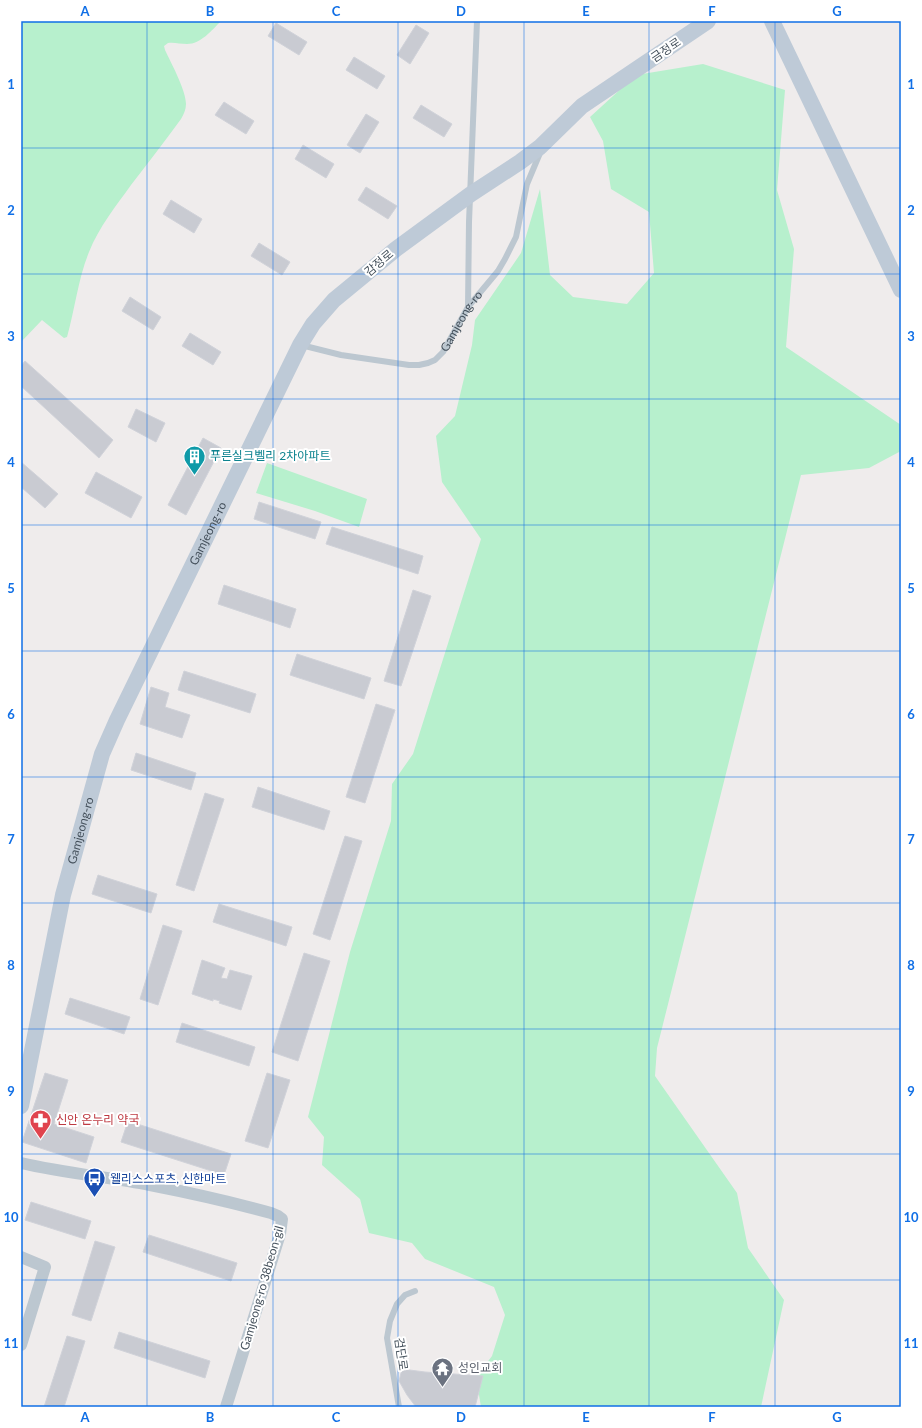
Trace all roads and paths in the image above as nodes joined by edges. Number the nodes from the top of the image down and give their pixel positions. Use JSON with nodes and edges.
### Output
{"nodes":[{"id":1,"x":477,"y":21,"type":"edge"},
{"id":2,"x":708,"y":21,"type":"edge"},
{"id":3,"x":772,"y":21,"type":"edge"},
{"id":4,"x":644,"y":64,"type":"joint"},
{"id":5,"x":552,"y":135,"type":"junction"},
{"id":6,"x":470,"y":194,"type":"junction"},
{"id":7,"x":901,"y":290,"type":"edge"},
{"id":8,"x":468,"y":307,"type":"junction"},
{"id":9,"x":300,"y":344,"type":"junction"},
{"id":10,"x":21,"y":1106,"type":"edge"},
{"id":11,"x":21,"y":1163,"type":"edge"},
{"id":12,"x":21,"y":1257,"type":"edge"},
{"id":13,"x":415,"y":1291,"type":"dead end"},
{"id":14,"x":21,"y":1345,"type":"edge"},
{"id":15,"x":226,"y":1407,"type":"edge"},
{"id":16,"x":398,"y":1407,"type":"edge"}],
"edges":[{"from":1,"to":6,"type":"lane"},
{"from":2,"to":4,"type":"street","name":"금정로"},
{"from":3,"to":7,"type":"street"},
{"from":4,"to":5,"type":"street","name":"감정로"},
{"from":5,"to":6,"type":"street","name":"감정로"},
{"from":5,"to":8,"type":"lane","name":"Gamjeong-ro"},
{"from":6,"to":8,"type":"lane"},
{"from":6,"to":9,"type":"street","name":"감정로"},
{"from":8,"to":9,"type":"lane","name":"Gamjeong-ro"},
{"from":9,"to":10,"type":"street","name":"Gamjeong-ro"},
{"from":11,"to":15,"type":"street","name":"Gamjeong-ro 38beon-gil"},
{"from":12,"to":14,"type":"street"},
{"from":13,"to":16,"type":"lane","name":"검단로"}]}
